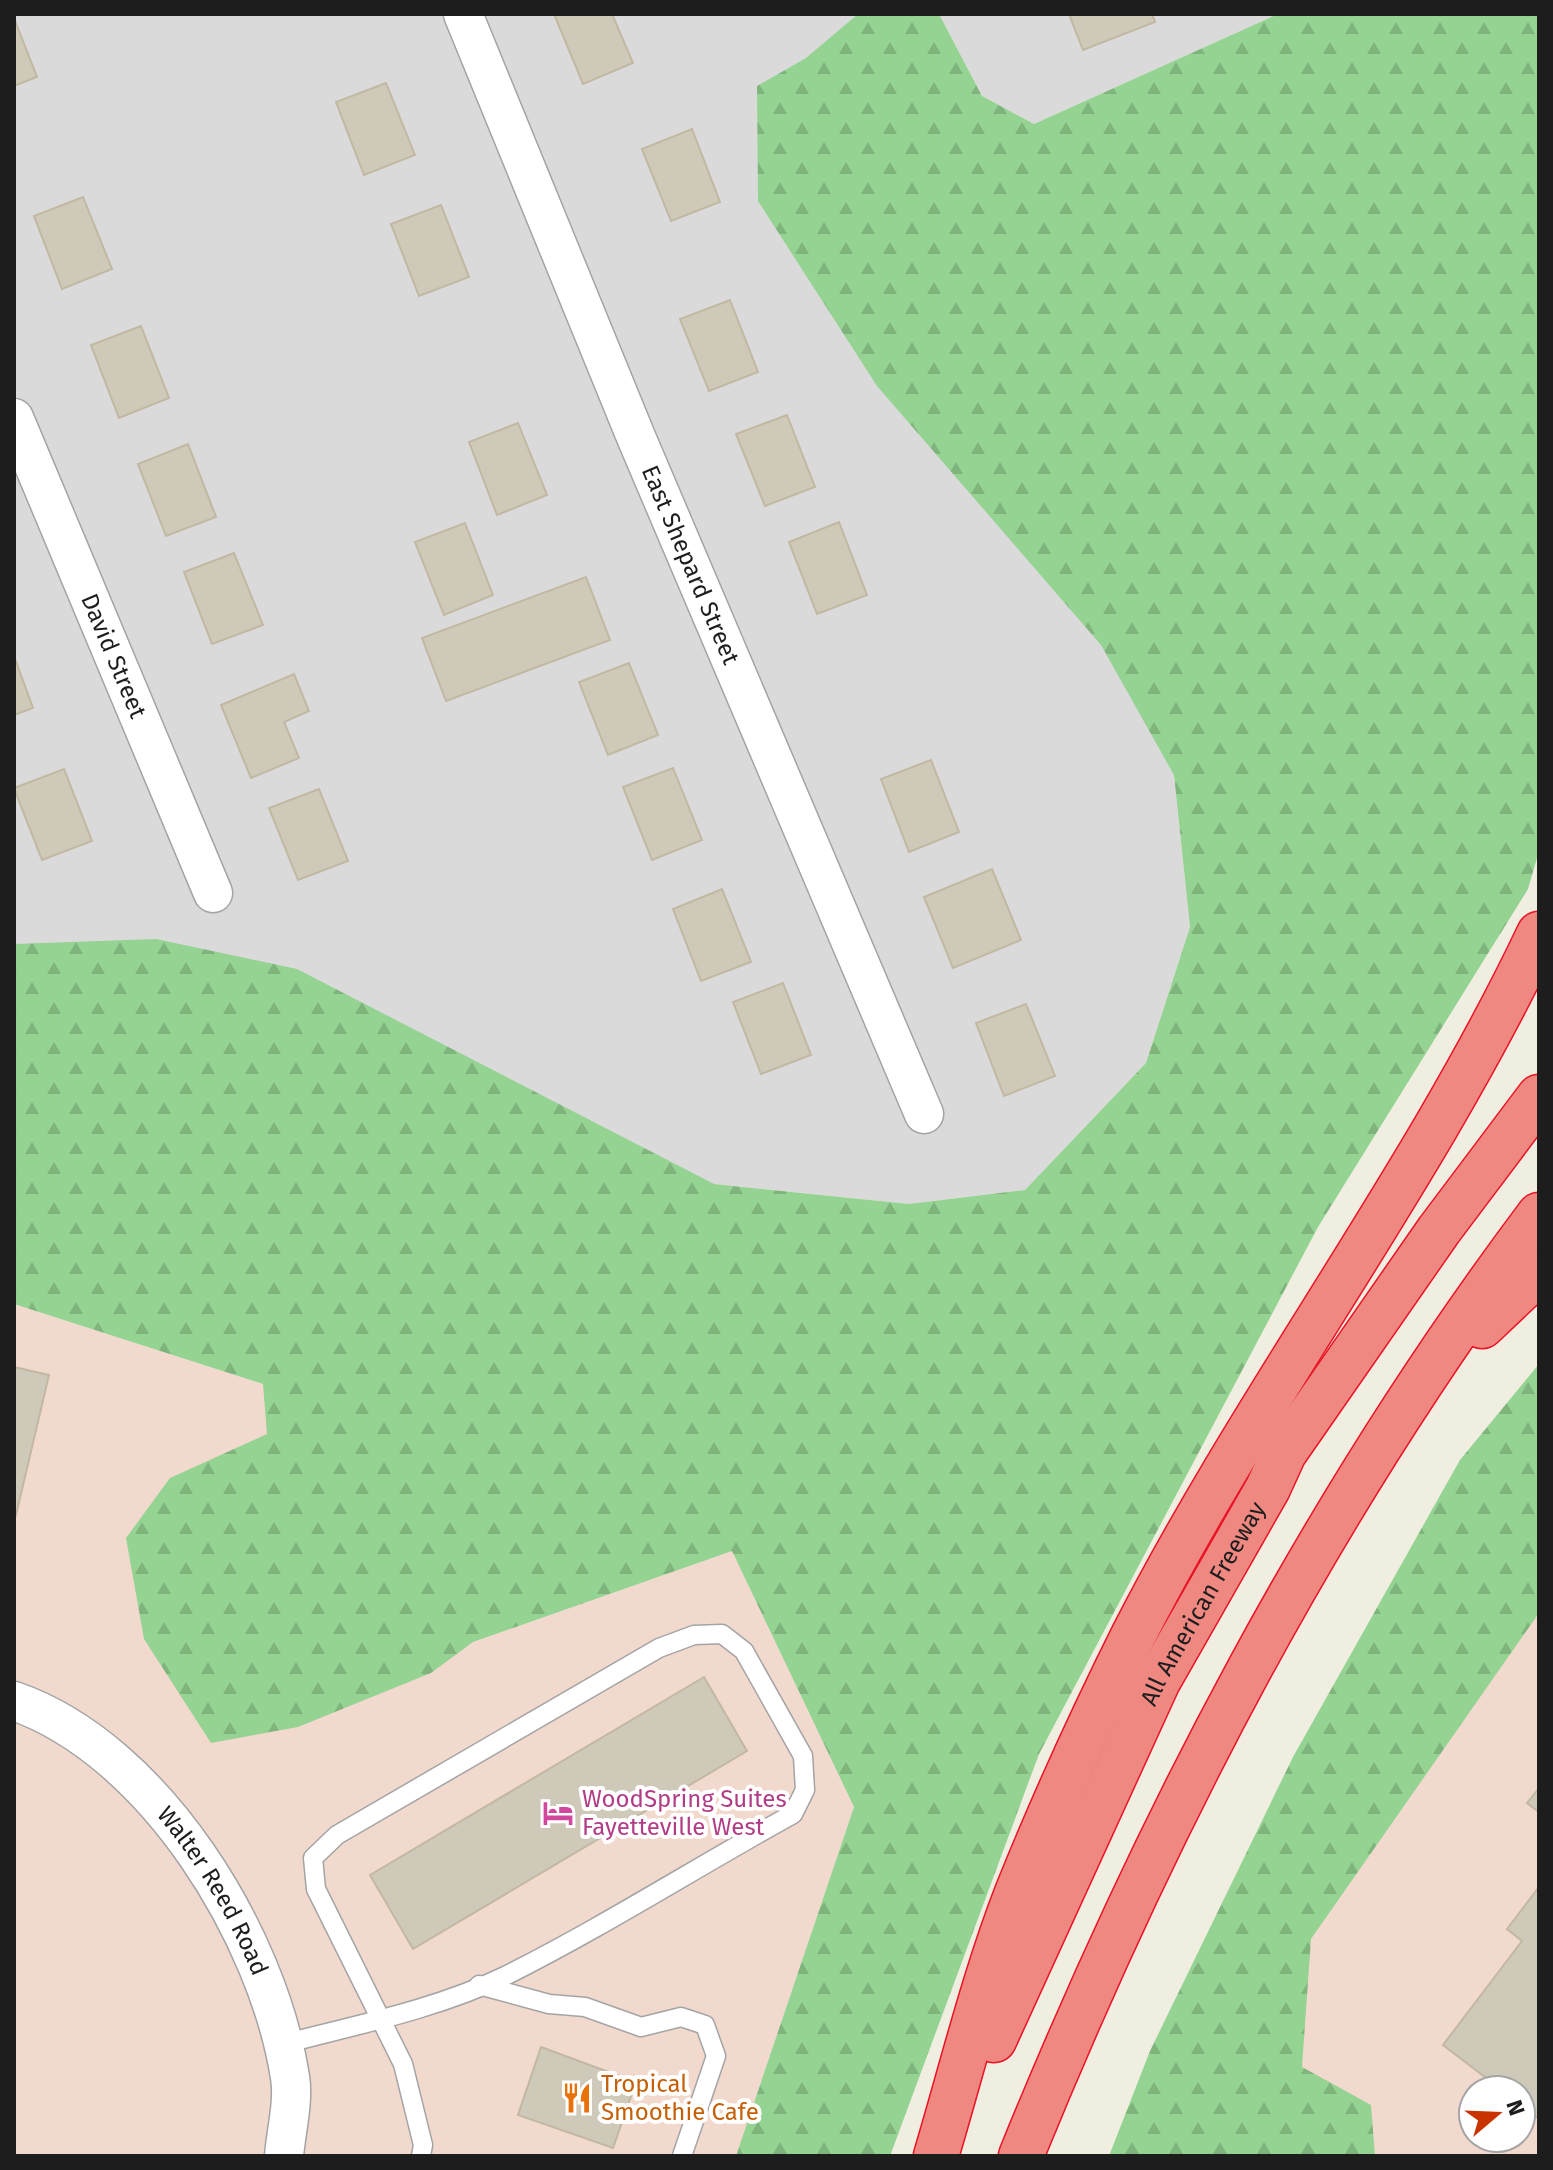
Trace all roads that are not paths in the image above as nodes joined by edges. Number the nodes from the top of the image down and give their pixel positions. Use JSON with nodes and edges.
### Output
{"nodes":[{"id":1,"x":463,"y":14,"type":"edge"},
{"id":2,"x":14,"y":418,"type":"edge"},
{"id":3,"x":213,"y":893,"type":"dead end"},
{"id":4,"x":1539,"y":934,"type":"edge"},
{"id":5,"x":1539,"y":1097,"type":"edge"},
{"id":6,"x":924,"y":1114,"type":"dead end"},
{"id":7,"x":1539,"y":1215,"type":"edge"},
{"id":8,"x":1539,"y":1272,"type":"edge"},
{"id":9,"x":1418,"y":1385,"type":"junction"},
{"id":10,"x":14,"y":1701,"type":"edge"},
{"id":11,"x":479,"y":1985,"type":"junction"},
{"id":12,"x":382,"y":2016,"type":"junction"},
{"id":13,"x":283,"y":2044,"type":"junction"},
{"id":14,"x":284,"y":2156,"type":"edge"},
{"id":15,"x":421,"y":2156,"type":"edge"},
{"id":16,"x":682,"y":2156,"type":"edge"},
{"id":17,"x":939,"y":2156,"type":"edge"},
{"id":18,"x":1021,"y":2156,"type":"edge"}],
"edges":[{"from":1,"to":6,"type":"street","name":"East Shepard Street"},
{"from":2,"to":3,"type":"street","name":"David Street"},
{"from":4,"to":17,"type":"highway"},
{"from":5,"to":17,"type":"highway","name":"All American Freeway"},
{"from":7,"to":9,"type":"highway"},
{"from":8,"to":9,"type":"highway"},
{"from":9,"to":18,"type":"highway"},
{"from":10,"to":13,"type":"street","name":"Walter Reed Road"},
{"from":11,"to":12,"type":"lane"},
{"from":11,"to":12,"type":"lane"},
{"from":11,"to":16,"type":"lane"},
{"from":12,"to":13,"type":"lane"},
{"from":12,"to":15,"type":"lane"},
{"from":13,"to":14,"type":"street","name":"Walter Reed Road"}]}
